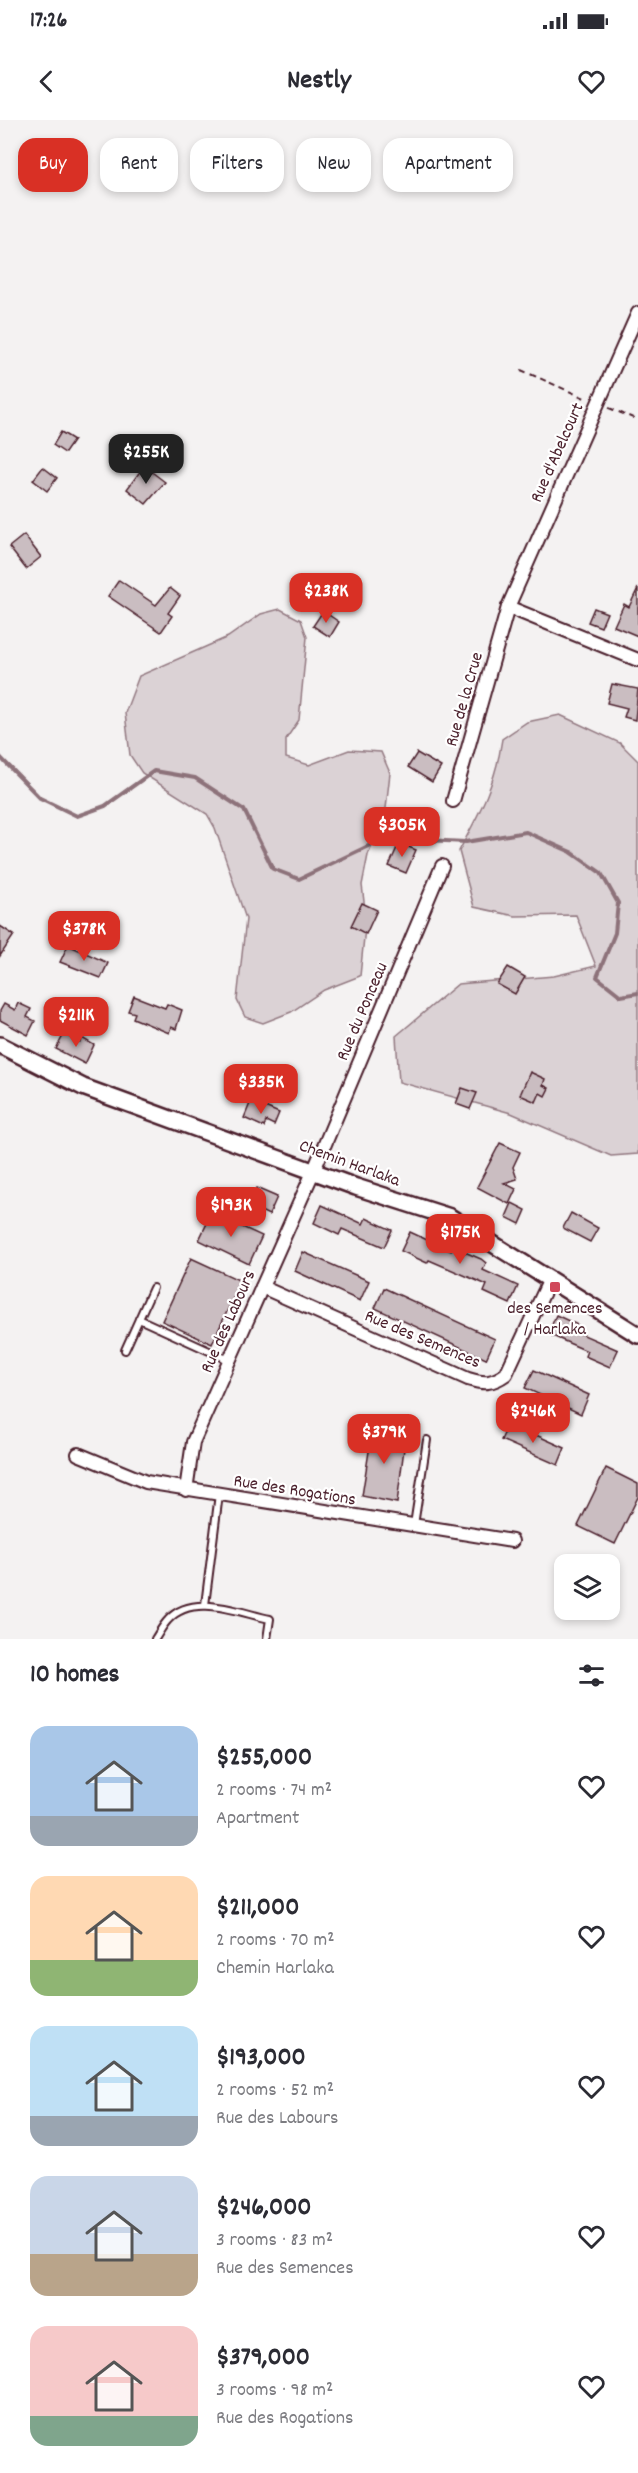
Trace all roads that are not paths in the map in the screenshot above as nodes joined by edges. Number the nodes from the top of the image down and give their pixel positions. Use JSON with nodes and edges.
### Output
{"nodes":[{"id":1,"x":638,"y":313,"type":"edge"},
{"id":2,"x":507,"y":607,"type":"junction"},
{"id":3,"x":638,"y":660,"type":"edge"},
{"id":4,"x":453,"y":801,"type":"dead end"},
{"id":5,"x":442,"y":867,"type":"dead end"},
{"id":6,"x":0,"y":1045,"type":"edge"},
{"id":7,"x":314,"y":1170,"type":"junction"},
{"id":8,"x":550,"y":1279,"type":"junction"},
{"id":9,"x":262,"y":1287,"type":"junction"},
{"id":10,"x":153,"y":1288,"type":"dead end"},
{"id":11,"x":139,"y":1319,"type":"junction"},
{"id":12,"x":638,"y":1335,"type":"edge"},
{"id":13,"x":125,"y":1350,"type":"dead end"},
{"id":14,"x":230,"y":1360,"type":"junction"},
{"id":15,"x":427,"y":1440,"type":"dead end"},
{"id":16,"x":78,"y":1454,"type":"dead end"},
{"id":17,"x":186,"y":1490,"type":"junction"},
{"id":18,"x":219,"y":1494,"type":"junction"},
{"id":19,"x":414,"y":1526,"type":"junction"},
{"id":20,"x":512,"y":1541,"type":"dead end"},
{"id":21,"x":205,"y":1605,"type":"junction"},
{"id":22,"x":155,"y":1639,"type":"edge"},
{"id":23,"x":267,"y":1639,"type":"edge"}],
"edges":[{"from":1,"to":2,"type":"street","name":"Rue d'Abelcourt"},
{"from":2,"to":3,"type":"street"},
{"from":2,"to":4,"type":"street","name":"Rue de la Crue"},
{"from":5,"to":7,"type":"street","name":"Rue du Ponceau"},
{"from":6,"to":7,"type":"street","name":"Chemin Harlaka"},
{"from":7,"to":8,"type":"street","name":"Chemin Harlaka"},
{"from":7,"to":9,"type":"street","name":"Rue des Labours"},
{"from":8,"to":9,"type":"street","name":"Rue des Semences"},
{"from":8,"to":12,"type":"street","name":"Chemin Harlaka"},
{"from":9,"to":14,"type":"street","name":"Rue des Labours"},
{"from":10,"to":11,"type":"lane"},
{"from":11,"to":13,"type":"lane"},
{"from":11,"to":14,"type":"lane"},
{"from":14,"to":17,"type":"street","name":"Rue des Labours"},
{"from":15,"to":19,"type":"lane"},
{"from":16,"to":17,"type":"street","name":"Rue des Rogations"},
{"from":17,"to":18,"type":"street","name":"Rue des Rogations"},
{"from":18,"to":19,"type":"street","name":"Rue des Rogations"},
{"from":18,"to":21,"type":"lane"},
{"from":19,"to":20,"type":"street","name":"Rue des Rogations"},
{"from":21,"to":22,"type":"lane"},
{"from":21,"to":23,"type":"lane"}]}
